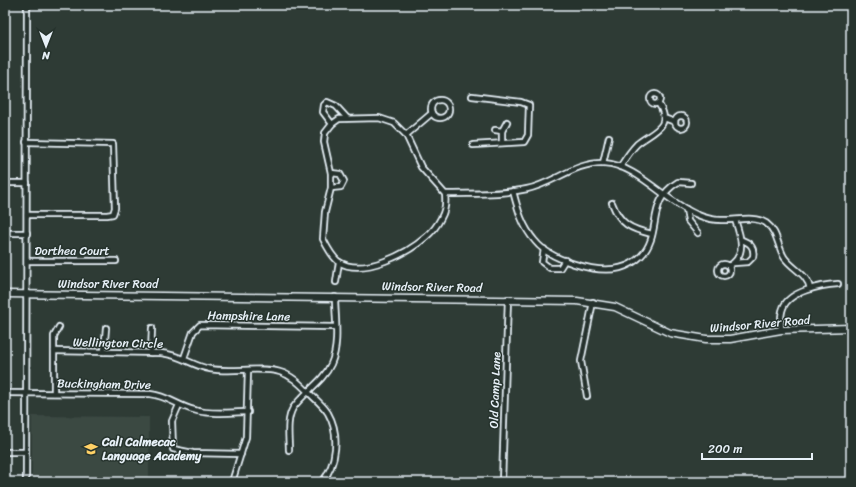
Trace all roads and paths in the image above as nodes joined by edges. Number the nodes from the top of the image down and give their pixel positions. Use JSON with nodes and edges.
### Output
{"nodes":[{"id":1,"x":27,"y":5,"type":"edge"},
{"id":2,"x":472,"y":96,"type":"dead end"},
{"id":3,"x":658,"y":103,"type":"dead end"},
{"id":4,"x":432,"y":113,"type":"dead end"},
{"id":5,"x":347,"y":118,"type":"junction"},
{"id":6,"x":664,"y":118,"type":"junction"},
{"id":7,"x":507,"y":122,"type":"dead end"},
{"id":8,"x":675,"y":122,"type":"dead end"},
{"id":9,"x":332,"y":124,"type":"junction"},
{"id":10,"x":495,"y":130,"type":"dead end"},
{"id":11,"x":502,"y":131,"type":"junction"},
{"id":12,"x":406,"y":135,"type":"junction"},
{"id":13,"x":609,"y":137,"type":"dead end"},
{"id":14,"x":26,"y":142,"type":"junction"},
{"id":15,"x":502,"y":143,"type":"junction"},
{"id":16,"x":474,"y":145,"type":"dead end"},
{"id":17,"x":603,"y":163,"type":"junction"},
{"id":18,"x":620,"y":167,"type":"junction"},
{"id":19,"x":331,"y":174,"type":"junction"},
{"id":20,"x":5,"y":183,"type":"edge"},
{"id":21,"x":27,"y":183,"type":"junction"},
{"id":22,"x":690,"y":183,"type":"dead end"},
{"id":23,"x":331,"y":188,"type":"junction"},
{"id":24,"x":513,"y":191,"type":"junction"},
{"id":25,"x":445,"y":194,"type":"junction"},
{"id":26,"x":664,"y":195,"type":"junction"},
{"id":27,"x":612,"y":203,"type":"dead end"},
{"id":28,"x":686,"y":209,"type":"junction"},
{"id":29,"x":27,"y":215,"type":"junction"},
{"id":30,"x":735,"y":220,"type":"junction"},
{"id":31,"x":5,"y":233,"type":"edge"},
{"id":32,"x":27,"y":233,"type":"junction"},
{"id":33,"x":698,"y":233,"type":"dead end"},
{"id":34,"x":652,"y":234,"type":"junction"},
{"id":35,"x":742,"y":240,"type":"junction"},
{"id":36,"x":544,"y":249,"type":"junction"},
{"id":37,"x":565,"y":260,"type":"junction"},
{"id":38,"x":27,"y":261,"type":"junction"},
{"id":39,"x":116,"y":261,"type":"dead end"},
{"id":40,"x":340,"y":262,"type":"junction"},
{"id":41,"x":734,"y":263,"type":"junction"},
{"id":42,"x":729,"y":266,"type":"dead end"},
{"id":43,"x":336,"y":282,"type":"dead end"},
{"id":44,"x":838,"y":284,"type":"dead end"},
{"id":45,"x":810,"y":288,"type":"junction"},
{"id":46,"x":5,"y":294,"type":"edge"},
{"id":47,"x":27,"y":295,"type":"junction"},
{"id":48,"x":335,"y":297,"type":"junction"},
{"id":49,"x":508,"y":299,"type":"junction"},
{"id":50,"x":593,"y":302,"type":"junction"},
{"id":51,"x":335,"y":326,"type":"junction"},
{"id":52,"x":58,"y":327,"type":"dead end"},
{"id":53,"x":106,"y":328,"type":"dead end"},
{"id":54,"x":152,"y":328,"type":"dead end"},
{"id":55,"x":851,"y":328,"type":"edge"},
{"id":56,"x":781,"y":330,"type":"junction"},
{"id":57,"x":54,"y":352,"type":"junction"},
{"id":58,"x":104,"y":352,"type":"junction"},
{"id":59,"x":151,"y":353,"type":"junction"},
{"id":60,"x":184,"y":358,"type":"junction"},
{"id":61,"x":248,"y":371,"type":"junction"},
{"id":62,"x":308,"y":392,"type":"junction"},
{"id":63,"x":5,"y":393,"type":"edge"},
{"id":64,"x":54,"y":393,"type":"junction"},
{"id":65,"x":25,"y":394,"type":"junction"},
{"id":66,"x":587,"y":396,"type":"dead end"},
{"id":67,"x":179,"y":405,"type":"junction"},
{"id":68,"x":248,"y":412,"type":"junction"},
{"id":69,"x":289,"y":450,"type":"dead end"},
{"id":70,"x":5,"y":452,"type":"edge"},
{"id":71,"x":26,"y":452,"type":"junction"},
{"id":72,"x":241,"y":454,"type":"junction"},
{"id":73,"x":26,"y":482,"type":"edge"},
{"id":74,"x":232,"y":482,"type":"edge"},
{"id":75,"x":322,"y":482,"type":"edge"},
{"id":76,"x":502,"y":482,"type":"edge"}],
"edges":[{"from":1,"to":14,"type":"street"},
{"from":2,"to":15,"type":"street"},
{"from":3,"to":6,"type":"street"},
{"from":4,"to":12,"type":"street"},
{"from":5,"to":9,"type":"street"},
{"from":5,"to":9,"type":"street"},
{"from":5,"to":12,"type":"street"},
{"from":6,"to":8,"type":"street"},
{"from":6,"to":18,"type":"street"},
{"from":7,"to":11,"type":"street"},
{"from":9,"to":19,"type":"street"},
{"from":10,"to":11,"type":"street"},
{"from":11,"to":15,"type":"street"},
{"from":12,"to":25,"type":"street"},
{"from":13,"to":17,"type":"street"},
{"from":14,"to":21,"type":"street"},
{"from":14,"to":29,"type":"street"},
{"from":15,"to":16,"type":"street"},
{"from":17,"to":18,"type":"street"},
{"from":17,"to":24,"type":"street"},
{"from":18,"to":26,"type":"street"},
{"from":19,"to":23,"type":"street"},
{"from":19,"to":23,"type":"street"},
{"from":20,"to":21,"type":"street"},
{"from":21,"to":29,"type":"street"},
{"from":22,"to":26,"type":"street"},
{"from":23,"to":40,"type":"street"},
{"from":24,"to":25,"type":"street"},
{"from":24,"to":36,"type":"street"},
{"from":25,"to":40,"type":"street"},
{"from":26,"to":28,"type":"street"},
{"from":26,"to":34,"type":"street"},
{"from":27,"to":34,"type":"street"},
{"from":28,"to":30,"type":"street"},
{"from":28,"to":33,"type":"street"},
{"from":29,"to":32,"type":"street"},
{"from":30,"to":35,"type":"street"},
{"from":30,"to":45,"type":"street"},
{"from":31,"to":32,"type":"street"},
{"from":32,"to":38,"type":"street"},
{"from":34,"to":37,"type":"street"},
{"from":35,"to":41,"type":"street"},
{"from":35,"to":41,"type":"street"},
{"from":36,"to":37,"type":"street"},
{"from":36,"to":37,"type":"street"},
{"from":38,"to":39,"type":"street","name":"Dorthea Court"},
{"from":38,"to":47,"type":"street"},
{"from":40,"to":43,"type":"street"},
{"from":41,"to":42,"type":"street"},
{"from":44,"to":45,"type":"street"},
{"from":45,"to":56,"type":"street"},
{"from":46,"to":47,"type":"main road","name":"Windsor River Road"},
{"from":47,"to":48,"type":"main road","name":"Windsor River Road"},
{"from":47,"to":65,"type":"street"},
{"from":48,"to":49,"type":"main road","name":"Windsor River Road"},
{"from":48,"to":51,"type":"street"},
{"from":49,"to":50,"type":"main road","name":"Windsor River Road"},
{"from":49,"to":76,"type":"street","name":"Old Camp Lane"},
{"from":50,"to":56,"type":"main road","name":"Windsor River Road"},
{"from":50,"to":66,"type":"street"},
{"from":51,"to":60,"type":"street","name":"Hampshire Lane"},
{"from":51,"to":62,"type":"street"},
{"from":52,"to":57,"type":"street"},
{"from":53,"to":58,"type":"street"},
{"from":54,"to":59,"type":"street"},
{"from":55,"to":56,"type":"main road","name":"Windsor River Road"},
{"from":57,"to":58,"type":"street","name":"Wellington Circle"},
{"from":57,"to":64,"type":"street"},
{"from":58,"to":59,"type":"street","name":"Wellington Circle"},
{"from":59,"to":60,"type":"street","name":"Wellington Circle"},
{"from":60,"to":61,"type":"street","name":"Wellington Circle"},
{"from":61,"to":62,"type":"street","name":"Wellington Circle"},
{"from":61,"to":68,"type":"street"},
{"from":62,"to":69,"type":"street"},
{"from":62,"to":75,"type":"street","name":"Wellington Circle"},
{"from":63,"to":65,"type":"street","name":"Buckingham Drive"},
{"from":64,"to":65,"type":"street","name":"Buckingham Drive"},
{"from":64,"to":67,"type":"street","name":"Buckingham Drive"},
{"from":65,"to":71,"type":"street"},
{"from":67,"to":68,"type":"street","name":"Buckingham Drive"},
{"from":67,"to":72,"type":"street"},
{"from":68,"to":72,"type":"street"},
{"from":70,"to":71,"type":"street"},
{"from":71,"to":73,"type":"street"},
{"from":72,"to":74,"type":"street"}]}
